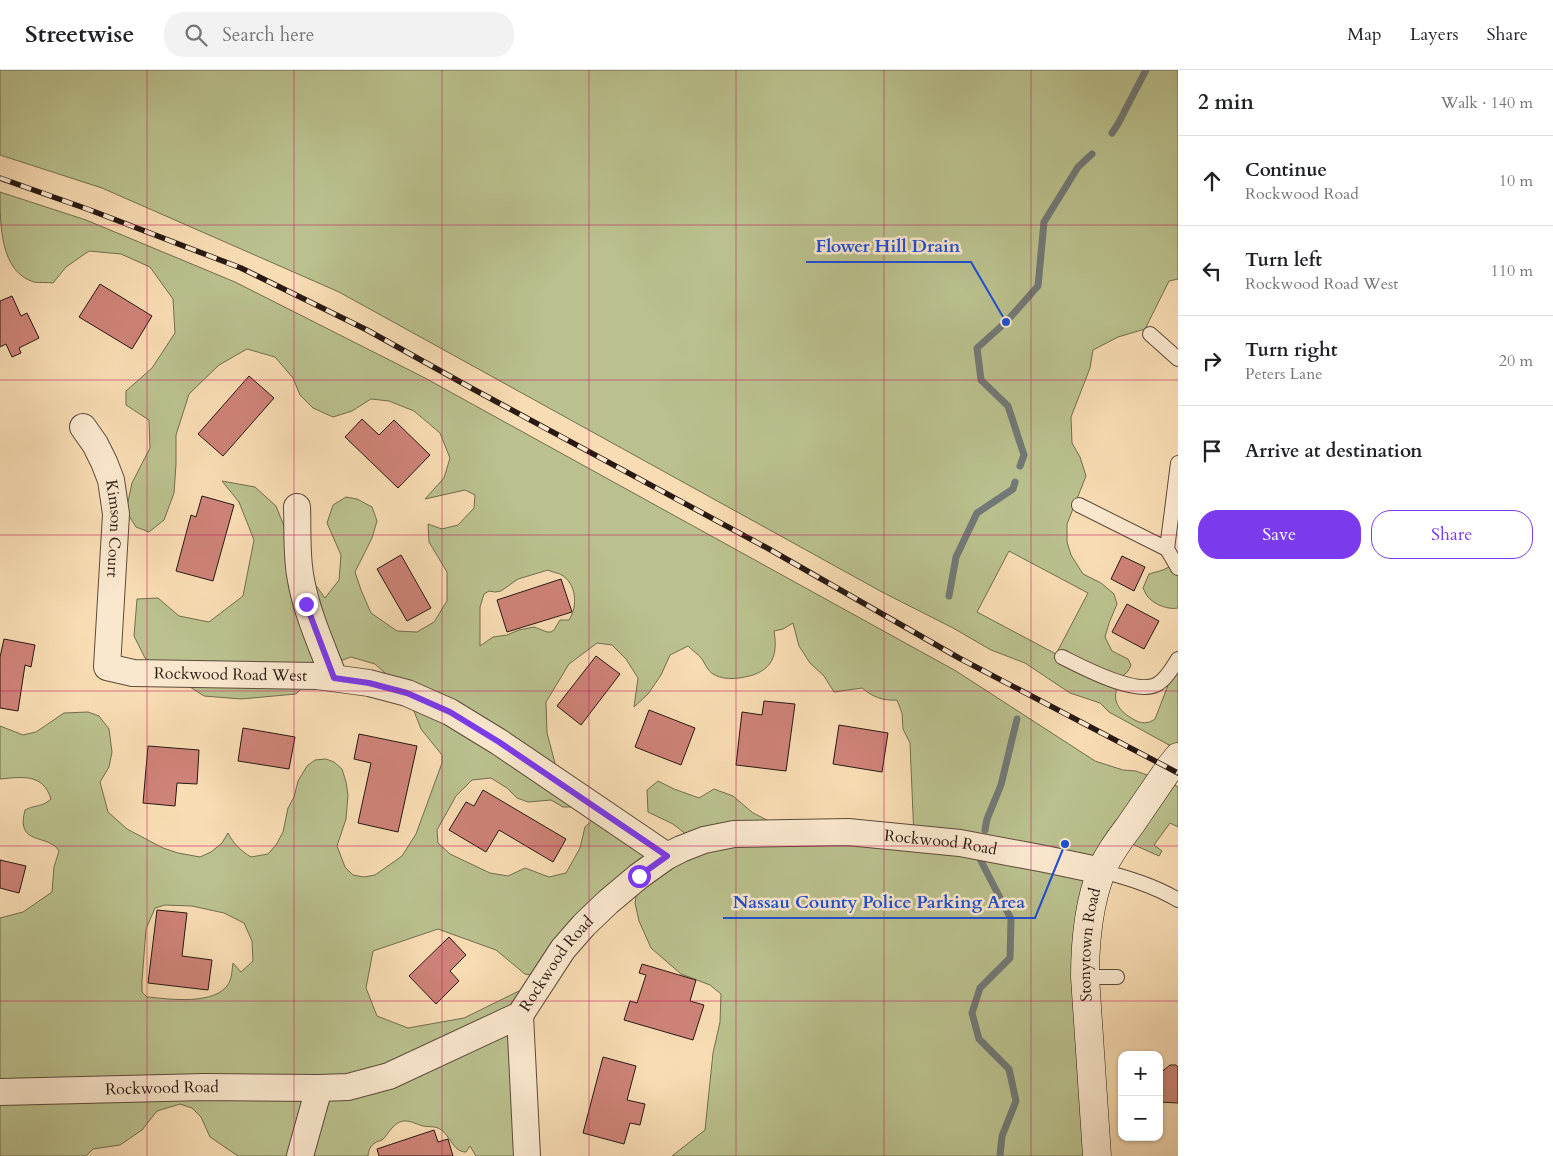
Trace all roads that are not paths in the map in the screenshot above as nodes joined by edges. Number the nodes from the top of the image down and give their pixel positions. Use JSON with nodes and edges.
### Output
{"nodes":[{"id":1,"x":1150,"y":334,"type":"dead end"},
{"id":2,"x":1178,"y":359,"type":"edge"},
{"id":3,"x":83,"y":428,"type":"dead end"},
{"id":4,"x":1178,"y":463,"type":"edge"},
{"id":5,"x":1079,"y":505,"type":"dead end"},
{"id":6,"x":297,"y":507,"type":"dead end"},
{"id":7,"x":1167,"y":549,"type":"junction"},
{"id":8,"x":1178,"y":568,"type":"edge"},
{"id":9,"x":1062,"y":657,"type":"dead end"},
{"id":10,"x":1178,"y":659,"type":"edge"},
{"id":11,"x":107,"y":666,"type":"joint"},
{"id":12,"x":334,"y":678,"type":"junction"},
{"id":13,"x":1178,"y":757,"type":"edge"},
{"id":14,"x":667,"y":856,"type":"junction"},
{"id":15,"x":1102,"y":871,"type":"junction"},
{"id":16,"x":1172,"y":890,"type":"edge"},
{"id":17,"x":1178,"y":900,"type":"edge"},
{"id":18,"x":1085,"y":977,"type":"junction"},
{"id":19,"x":1117,"y":977,"type":"dead end"},
{"id":20,"x":520,"y":1015,"type":"junction"},
{"id":21,"x":319,"y":1088,"type":"junction"},
{"id":22,"x":0,"y":1092,"type":"edge"},
{"id":23,"x":300,"y":1156,"type":"edge"},
{"id":24,"x":527,"y":1156,"type":"edge"},
{"id":25,"x":1097,"y":1156,"type":"edge"}],
"edges":[{"from":1,"to":2,"type":"lane"},
{"from":3,"to":11,"type":"street","name":"Kimson Court"},
{"from":4,"to":7,"type":"lane"},
{"from":5,"to":7,"type":"lane"},
{"from":6,"to":12,"type":"street"},
{"from":7,"to":8,"type":"lane"},
{"from":9,"to":10,"type":"lane"},
{"from":11,"to":12,"type":"street","name":"Rockwood Road West"},
{"from":12,"to":14,"type":"street","name":"Rockwood Road West"},
{"from":13,"to":15,"type":"main road","name":"Stonytown Road"},
{"from":14,"to":15,"type":"street","name":"Rockwood Road"},
{"from":14,"to":20,"type":"street","name":"Rockwood Road"},
{"from":15,"to":16,"type":"lane"},
{"from":15,"to":18,"type":"main road","name":"Stonytown Road"},
{"from":16,"to":17,"type":"lane"},
{"from":18,"to":19,"type":"lane"},
{"from":18,"to":25,"type":"main road","name":"Stonytown Road"},
{"from":20,"to":21,"type":"street","name":"Rockwood Road"},
{"from":20,"to":24,"type":"street"},
{"from":21,"to":22,"type":"street","name":"Rockwood Road"},
{"from":21,"to":23,"type":"street"}]}
